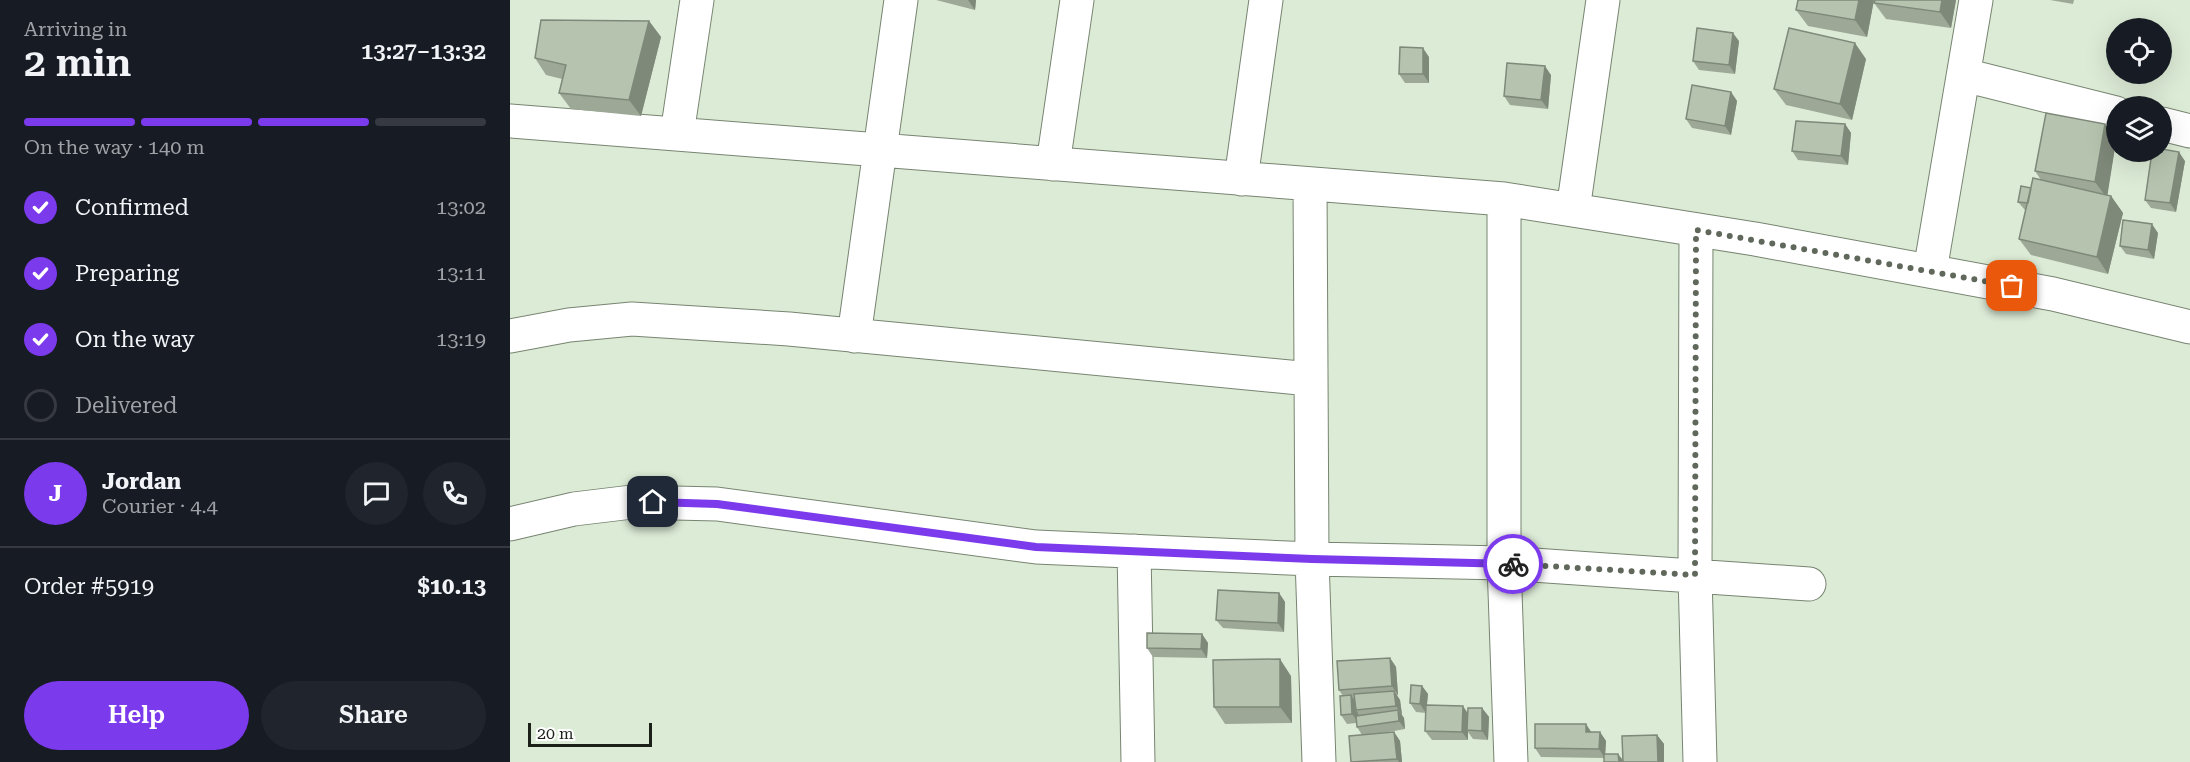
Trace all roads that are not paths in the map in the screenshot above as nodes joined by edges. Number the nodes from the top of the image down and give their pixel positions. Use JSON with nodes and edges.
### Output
{"nodes":[{"id":1,"x":697,"y":0,"type":"edge"},
{"id":2,"x":901,"y":0,"type":"edge"},
{"id":3,"x":1077,"y":0,"type":"edge"},
{"id":4,"x":1266,"y":0,"type":"edge"},
{"id":5,"x":1603,"y":0,"type":"edge"},
{"id":6,"x":1976,"y":0,"type":"edge"},
{"id":7,"x":1964,"y":75,"type":"junction"},
{"id":8,"x":2106,"y":110,"type":"edge"},
{"id":9,"x":510,"y":121,"type":"edge"},
{"id":10,"x":2172,"y":126,"type":"edge"},
{"id":11,"x":2190,"y":131,"type":"edge"},
{"id":12,"x":676,"y":134,"type":"junction"},
{"id":13,"x":880,"y":150,"type":"junction"},
{"id":14,"x":1053,"y":164,"type":"junction"},
{"id":15,"x":1241,"y":179,"type":"junction"},
{"id":16,"x":1310,"y":184,"type":"junction"},
{"id":17,"x":1504,"y":200,"type":"junction"},
{"id":18,"x":1573,"y":210,"type":"junction"},
{"id":19,"x":1696,"y":230,"type":"junction"},
{"id":20,"x":1930,"y":271,"type":"junction"},
{"id":21,"x":2190,"y":327,"type":"edge"},
{"id":22,"x":510,"y":336,"type":"edge"},
{"id":23,"x":854,"y":336,"type":"junction"},
{"id":24,"x":1310,"y":379,"type":"junction"},
{"id":25,"x":510,"y":524,"type":"edge"},
{"id":26,"x":1134,"y":551,"type":"junction"},
{"id":27,"x":1312,"y":559,"type":"junction"},
{"id":28,"x":1504,"y":563,"type":"junction"},
{"id":29,"x":1695,"y":575,"type":"junction"},
{"id":30,"x":1809,"y":584,"type":"dead end"},
{"id":31,"x":1138,"y":762,"type":"edge"},
{"id":32,"x":1319,"y":762,"type":"edge"},
{"id":33,"x":1511,"y":762,"type":"edge"},
{"id":34,"x":1700,"y":762,"type":"edge"}],
"edges":[{"from":1,"to":12,"type":"street"},
{"from":2,"to":13,"type":"street"},
{"from":3,"to":14,"type":"street"},
{"from":4,"to":15,"type":"street"},
{"from":5,"to":18,"type":"street"},
{"from":6,"to":7,"type":"street"},
{"from":7,"to":8,"type":"street"},
{"from":7,"to":20,"type":"street"},
{"from":9,"to":12,"type":"street"},
{"from":10,"to":11,"type":"street"},
{"from":12,"to":13,"type":"street"},
{"from":13,"to":14,"type":"street"},
{"from":13,"to":23,"type":"street"},
{"from":14,"to":15,"type":"street"},
{"from":15,"to":16,"type":"street"},
{"from":16,"to":17,"type":"street"},
{"from":16,"to":24,"type":"street"},
{"from":17,"to":18,"type":"street"},
{"from":17,"to":28,"type":"street"},
{"from":18,"to":19,"type":"street"},
{"from":19,"to":20,"type":"street"},
{"from":19,"to":29,"type":"street"},
{"from":20,"to":21,"type":"street"},
{"from":22,"to":23,"type":"street"},
{"from":23,"to":24,"type":"street"},
{"from":24,"to":27,"type":"street"},
{"from":25,"to":26,"type":"street"},
{"from":26,"to":27,"type":"street"},
{"from":26,"to":31,"type":"street"},
{"from":27,"to":28,"type":"street"},
{"from":27,"to":32,"type":"street"},
{"from":28,"to":29,"type":"street"},
{"from":28,"to":33,"type":"street"},
{"from":29,"to":30,"type":"street"},
{"from":29,"to":34,"type":"street"}]}
